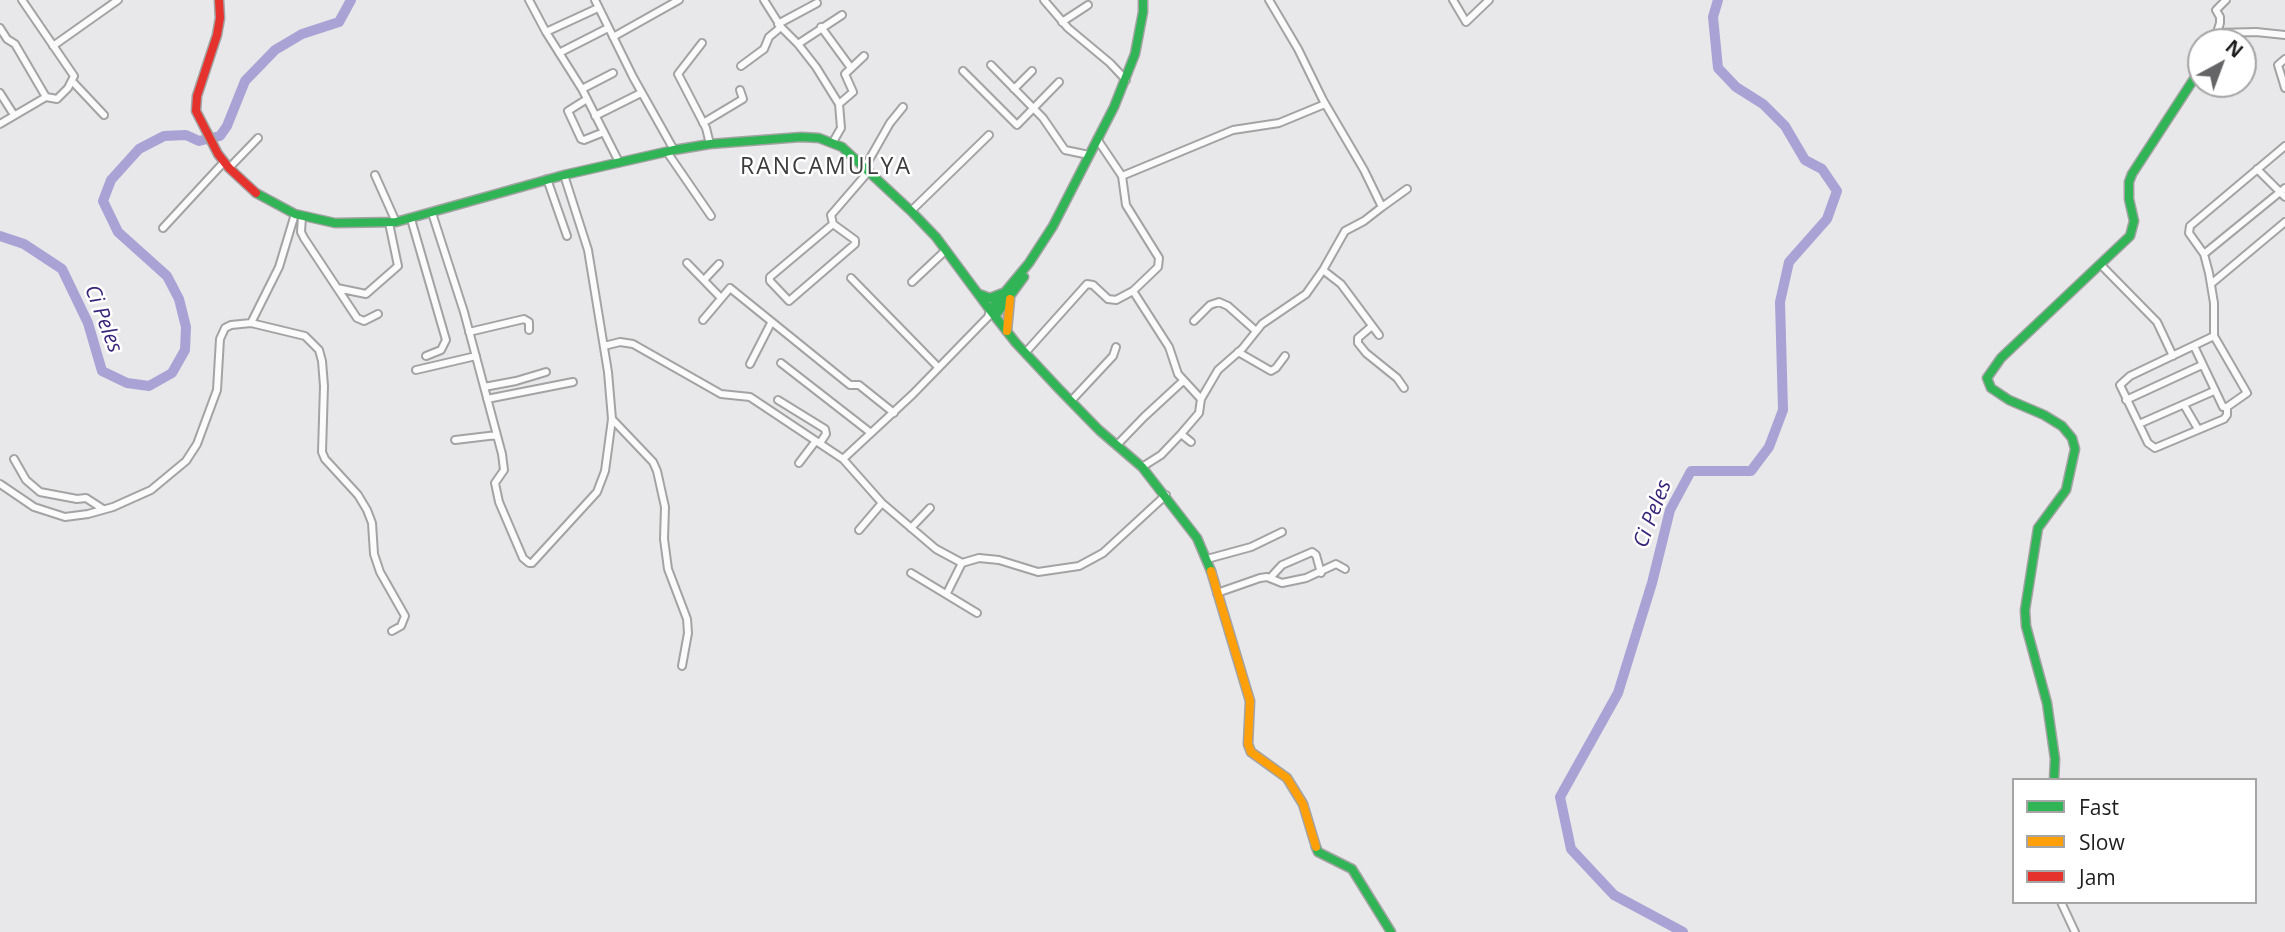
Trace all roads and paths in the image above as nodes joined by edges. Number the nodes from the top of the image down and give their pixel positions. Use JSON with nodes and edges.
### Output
{"nodes":[{"id":1,"x":22,"y":0,"type":"edge"},
{"id":2,"x":118,"y":0,"type":"edge"},
{"id":3,"x":219,"y":0,"type":"edge"},
{"id":4,"x":530,"y":0,"type":"edge"},
{"id":5,"x":595,"y":0,"type":"edge"},
{"id":6,"x":679,"y":0,"type":"edge"},
{"id":7,"x":764,"y":0,"type":"edge"},
{"id":8,"x":1044,"y":0,"type":"edge"},
{"id":9,"x":1143,"y":0,"type":"edge"},
{"id":10,"x":1269,"y":0,"type":"edge"},
{"id":11,"x":1453,"y":0,"type":"edge"},
{"id":12,"x":1489,"y":0,"type":"edge"},
{"id":13,"x":2226,"y":0,"type":"edge"},
{"id":14,"x":817,"y":3,"type":"dead end"},
{"id":15,"x":1088,"y":5,"type":"dead end"},
{"id":16,"x":598,"y":8,"type":"junction"},
{"id":17,"x":842,"y":15,"type":"dead end"},
{"id":18,"x":1062,"y":22,"type":"junction"},
{"id":19,"x":780,"y":26,"type":"junction"},
{"id":20,"x":821,"y":27,"type":"junction"},
{"id":21,"x":0,"y":28,"type":"edge"},
{"id":22,"x":608,"y":28,"type":"junction"},
{"id":23,"x":2218,"y":28,"type":"edge"},
{"id":24,"x":547,"y":32,"type":"junction"},
{"id":25,"x":2257,"y":32,"type":"edge"},
{"id":26,"x":2285,"y":35,"type":"edge"},
{"id":27,"x":613,"y":37,"type":"junction"},
{"id":28,"x":702,"y":43,"type":"dead end"},
{"id":29,"x":798,"y":44,"type":"junction"},
{"id":30,"x":53,"y":46,"type":"junction"},
{"id":31,"x":559,"y":53,"type":"junction"},
{"id":32,"x":864,"y":56,"type":"dead end"},
{"id":33,"x":2285,"y":59,"type":"edge"},
{"id":34,"x":991,"y":65,"type":"dead end"},
{"id":35,"x":741,"y":66,"type":"dead end"},
{"id":36,"x":851,"y":68,"type":"junction"},
{"id":37,"x":963,"y":71,"type":"dead end"},
{"id":38,"x":1032,"y":71,"type":"dead end"},
{"id":39,"x":613,"y":73,"type":"dead end"},
{"id":40,"x":1126,"y":80,"type":"junction"},
{"id":41,"x":72,"y":82,"type":"junction"},
{"id":42,"x":1059,"y":82,"type":"dead end"},
{"id":43,"x":2285,"y":88,"type":"edge"},
{"id":44,"x":582,"y":89,"type":"junction"},
{"id":45,"x":1014,"y":89,"type":"junction"},
{"id":46,"x":740,"y":90,"type":"dead end"},
{"id":47,"x":2187,"y":90,"type":"edge"},
{"id":48,"x":0,"y":93,"type":"edge"},
{"id":49,"x":642,"y":93,"type":"junction"},
{"id":50,"x":46,"y":97,"type":"junction"},
{"id":51,"x":587,"y":99,"type":"junction"},
{"id":52,"x":839,"y":104,"type":"junction"},
{"id":53,"x":1325,"y":104,"type":"junction"},
{"id":54,"x":903,"y":107,"type":"dead end"},
{"id":55,"x":1034,"y":108,"type":"junction"},
{"id":56,"x":14,"y":115,"type":"junction"},
{"id":57,"x":104,"y":115,"type":"dead end"},
{"id":58,"x":596,"y":116,"type":"junction"},
{"id":59,"x":703,"y":123,"type":"junction"},
{"id":60,"x":0,"y":124,"type":"edge"},
{"id":61,"x":604,"y":132,"type":"junction"},
{"id":62,"x":989,"y":135,"type":"dead end"},
{"id":63,"x":258,"y":138,"type":"dead end"},
{"id":64,"x":1097,"y":139,"type":"junction"},
{"id":65,"x":833,"y":142,"type":"junction"},
{"id":66,"x":710,"y":144,"type":"junction"},
{"id":67,"x":2285,"y":146,"type":"edge"},
{"id":68,"x":670,"y":151,"type":"junction"},
{"id":69,"x":1089,"y":155,"type":"junction"},
{"id":70,"x":619,"y":162,"type":"junction"},
{"id":71,"x":226,"y":165,"type":"junction"},
{"id":72,"x":867,"y":169,"type":"junction"},
{"id":73,"x":2257,"y":169,"type":"junction"},
{"id":74,"x":564,"y":174,"type":"junction"},
{"id":75,"x":375,"y":175,"type":"dead end"},
{"id":76,"x":1122,"y":176,"type":"junction"},
{"id":77,"x":547,"y":179,"type":"junction"},
{"id":78,"x":1407,"y":189,"type":"dead end"},
{"id":79,"x":2283,"y":192,"type":"edge"},
{"id":80,"x":1382,"y":207,"type":"junction"},
{"id":81,"x":911,"y":211,"type":"junction"},
{"id":82,"x":432,"y":213,"type":"junction"},
{"id":83,"x":298,"y":216,"type":"junction"},
{"id":84,"x":711,"y":216,"type":"dead end"},
{"id":85,"x":411,"y":219,"type":"junction"},
{"id":86,"x":2285,"y":222,"type":"edge"},
{"id":87,"x":393,"y":223,"type":"junction"},
{"id":88,"x":833,"y":224,"type":"junction"},
{"id":89,"x":163,"y":228,"type":"dead end"},
{"id":90,"x":567,"y":236,"type":"dead end"},
{"id":91,"x":946,"y":250,"type":"junction"},
{"id":92,"x":2203,"y":254,"type":"junction"},
{"id":93,"x":687,"y":263,"type":"dead end"},
{"id":94,"x":719,"y":264,"type":"dead end"},
{"id":95,"x":2101,"y":265,"type":"junction"},
{"id":96,"x":1324,"y":270,"type":"junction"},
{"id":97,"x":852,"y":278,"type":"dead end"},
{"id":98,"x":704,"y":280,"type":"junction"},
{"id":99,"x":912,"y":282,"type":"dead end"},
{"id":100,"x":2211,"y":284,"type":"junction"},
{"id":101,"x":337,"y":288,"type":"junction"},
{"id":102,"x":1133,"y":291,"type":"junction"},
{"id":103,"x":979,"y":294,"type":"junction"},
{"id":104,"x":1008,"y":294,"type":"junction"},
{"id":105,"x":721,"y":298,"type":"junction"},
{"id":106,"x":378,"y":314,"type":"dead end"},
{"id":107,"x":991,"y":314,"type":"junction"},
{"id":108,"x":703,"y":320,"type":"dead end"},
{"id":109,"x":1194,"y":321,"type":"dead end"},
{"id":110,"x":251,"y":323,"type":"junction"},
{"id":111,"x":771,"y":323,"type":"junction"},
{"id":112,"x":1372,"y":326,"type":"junction"},
{"id":113,"x":530,"y":330,"type":"dead end"},
{"id":114,"x":1256,"y":331,"type":"junction"},
{"id":115,"x":469,"y":332,"type":"junction"},
{"id":116,"x":1007,"y":332,"type":"junction"},
{"id":117,"x":1379,"y":335,"type":"dead end"},
{"id":118,"x":2214,"y":336,"type":"junction"},
{"id":119,"x":604,"y":346,"type":"junction"},
{"id":120,"x":2194,"y":346,"type":"junction"},
{"id":121,"x":1116,"y":347,"type":"dead end"},
{"id":122,"x":1026,"y":352,"type":"junction"},
{"id":123,"x":1238,"y":352,"type":"junction"},
{"id":124,"x":426,"y":356,"type":"dead end"},
{"id":125,"x":476,"y":356,"type":"junction"},
{"id":126,"x":1285,"y":356,"type":"dead end"},
{"id":127,"x":2173,"y":356,"type":"junction"},
{"id":128,"x":780,"y":363,"type":"dead end"},
{"id":129,"x":750,"y":364,"type":"dead end"},
{"id":130,"x":2202,"y":365,"type":"junction"},
{"id":131,"x":938,"y":367,"type":"junction"},
{"id":132,"x":416,"y":370,"type":"dead end"},
{"id":133,"x":546,"y":372,"type":"dead end"},
{"id":134,"x":1183,"y":381,"type":"junction"},
{"id":135,"x":573,"y":382,"type":"dead end"},
{"id":136,"x":484,"y":387,"type":"junction"},
{"id":137,"x":1404,"y":388,"type":"dead end"},
{"id":138,"x":2214,"y":391,"type":"junction"},
{"id":139,"x":487,"y":399,"type":"junction"},
{"id":140,"x":778,"y":400,"type":"dead end"},
{"id":141,"x":1201,"y":400,"type":"junction"},
{"id":142,"x":2126,"y":400,"type":"junction"},
{"id":143,"x":1071,"y":401,"type":"junction"},
{"id":144,"x":2184,"y":405,"type":"junction"},
{"id":145,"x":2227,"y":407,"type":"junction"},
{"id":146,"x":894,"y":413,"type":"junction"},
{"id":147,"x":612,"y":419,"type":"junction"},
{"id":148,"x":2139,"y":424,"type":"junction"},
{"id":149,"x":2198,"y":429,"type":"junction"},
{"id":150,"x":872,"y":433,"type":"junction"},
{"id":151,"x":1181,"y":434,"type":"junction"},
{"id":152,"x":497,"y":435,"type":"junction"},
{"id":153,"x":455,"y":440,"type":"dead end"},
{"id":154,"x":1191,"y":442,"type":"dead end"},
{"id":155,"x":818,"y":443,"type":"junction"},
{"id":156,"x":1117,"y":445,"type":"junction"},
{"id":157,"x":14,"y":459,"type":"dead end"},
{"id":158,"x":844,"y":459,"type":"junction"},
{"id":159,"x":799,"y":463,"type":"dead end"},
{"id":160,"x":1142,"y":467,"type":"junction"},
{"id":161,"x":0,"y":484,"type":"edge"},
{"id":162,"x":1166,"y":495,"type":"junction"},
{"id":163,"x":883,"y":503,"type":"junction"},
{"id":164,"x":930,"y":508,"type":"dead end"},
{"id":165,"x":103,"y":509,"type":"junction"},
{"id":166,"x":911,"y":528,"type":"junction"},
{"id":167,"x":859,"y":530,"type":"dead end"},
{"id":168,"x":1282,"y":532,"type":"dead end"},
{"id":169,"x":1207,"y":559,"type":"junction"},
{"id":170,"x":962,"y":564,"type":"junction"},
{"id":171,"x":1345,"y":569,"type":"dead end"},
{"id":172,"x":911,"y":573,"type":"dead end"},
{"id":173,"x":1321,"y":573,"type":"junction"},
{"id":174,"x":1270,"y":578,"type":"junction"},
{"id":175,"x":947,"y":593,"type":"junction"},
{"id":176,"x":1217,"y":593,"type":"junction"},
{"id":177,"x":977,"y":613,"type":"dead end"},
{"id":178,"x":392,"y":631,"type":"dead end"},
{"id":179,"x":682,"y":666,"type":"dead end"},
{"id":180,"x":2054,"y":778,"type":"edge"},
{"id":181,"x":2062,"y":904,"type":"edge"},
{"id":182,"x":1391,"y":932,"type":"edge"},
{"id":183,"x":2074,"y":932,"type":"edge"}],
"edges":[{"from":1,"to":30,"type":"street"},
{"from":2,"to":30,"type":"street"},
{"from":3,"to":71,"type":"main road"},
{"from":4,"to":24,"type":"street"},
{"from":5,"to":16,"type":"street"},
{"from":6,"to":27,"type":"street"},
{"from":7,"to":19,"type":"street"},
{"from":8,"to":18,"type":"street"},
{"from":9,"to":40,"type":"main road"},
{"from":10,"to":53,"type":"street"},
{"from":11,"to":12,"type":"street"},
{"from":13,"to":23,"type":"street"},
{"from":14,"to":19,"type":"street"},
{"from":15,"to":18,"type":"street"},
{"from":16,"to":22,"type":"street"},
{"from":16,"to":24,"type":"street"},
{"from":17,"to":20,"type":"street"},
{"from":18,"to":40,"type":"street"},
{"from":19,"to":29,"type":"street"},
{"from":19,"to":35,"type":"street"},
{"from":20,"to":29,"type":"street"},
{"from":20,"to":36,"type":"street"},
{"from":21,"to":50,"type":"street"},
{"from":22,"to":27,"type":"street"},
{"from":22,"to":31,"type":"street"},
{"from":24,"to":31,"type":"street"},
{"from":25,"to":26,"type":"street"},
{"from":27,"to":49,"type":"street"},
{"from":28,"to":59,"type":"street"},
{"from":29,"to":52,"type":"street"},
{"from":30,"to":41,"type":"street"},
{"from":31,"to":44,"type":"street"},
{"from":32,"to":36,"type":"street"},
{"from":33,"to":43,"type":"street"},
{"from":34,"to":45,"type":"street"},
{"from":36,"to":52,"type":"street"},
{"from":37,"to":55,"type":"street"},
{"from":38,"to":45,"type":"street"},
{"from":39,"to":44,"type":"street"},
{"from":40,"to":64,"type":"main road"},
{"from":41,"to":50,"type":"street"},
{"from":41,"to":57,"type":"street"},
{"from":42,"to":55,"type":"street"},
{"from":44,"to":51,"type":"street"},
{"from":45,"to":55,"type":"street"},
{"from":46,"to":59,"type":"street"},
{"from":47,"to":95,"type":"main road"},
{"from":48,"to":56,"type":"street"},
{"from":49,"to":58,"type":"street"},
{"from":49,"to":68,"type":"street"},
{"from":50,"to":56,"type":"street"},
{"from":51,"to":58,"type":"street"},
{"from":51,"to":61,"type":"street"},
{"from":52,"to":65,"type":"street"},
{"from":53,"to":76,"type":"street"},
{"from":53,"to":80,"type":"street"},
{"from":54,"to":72,"type":"street"},
{"from":55,"to":69,"type":"street"},
{"from":56,"to":60,"type":"street"},
{"from":58,"to":61,"type":"street"},
{"from":59,"to":66,"type":"street"},
{"from":61,"to":70,"type":"street"},
{"from":62,"to":81,"type":"street"},
{"from":63,"to":71,"type":"street"},
{"from":64,"to":69,"type":"main road"},
{"from":64,"to":76,"type":"street"},
{"from":65,"to":66,"type":"main road"},
{"from":65,"to":72,"type":"main road"},
{"from":66,"to":68,"type":"main road"},
{"from":67,"to":73,"type":"street"},
{"from":68,"to":70,"type":"main road"},
{"from":68,"to":84,"type":"street"},
{"from":69,"to":104,"type":"main road"},
{"from":70,"to":74,"type":"main road"},
{"from":71,"to":83,"type":"main road"},
{"from":71,"to":89,"type":"street"},
{"from":72,"to":81,"type":"main road"},
{"from":72,"to":88,"type":"street"},
{"from":73,"to":79,"type":"street"},
{"from":73,"to":92,"type":"street"},
{"from":74,"to":77,"type":"main road"},
{"from":74,"to":119,"type":"street"},
{"from":75,"to":87,"type":"street"},
{"from":76,"to":102,"type":"street"},
{"from":77,"to":82,"type":"main road"},
{"from":77,"to":90,"type":"street"},
{"from":78,"to":80,"type":"street"},
{"from":79,"to":92,"type":"street"},
{"from":80,"to":96,"type":"street"},
{"from":81,"to":91,"type":"main road"},
{"from":82,"to":85,"type":"main road"},
{"from":82,"to":115,"type":"street"},
{"from":83,"to":87,"type":"main road"},
{"from":83,"to":101,"type":"street"},
{"from":83,"to":110,"type":"street"},
{"from":85,"to":87,"type":"main road"},
{"from":85,"to":124,"type":"street"},
{"from":86,"to":100,"type":"street"},
{"from":87,"to":101,"type":"street"},
{"from":88,"to":88,"type":"street"},
{"from":91,"to":99,"type":"street"},
{"from":91,"to":103,"type":"main road"},
{"from":92,"to":100,"type":"street"},
{"from":93,"to":98,"type":"street"},
{"from":94,"to":98,"type":"street"},
{"from":95,"to":127,"type":"street"},
{"from":95,"to":180,"type":"main road"},
{"from":96,"to":112,"type":"street"},
{"from":96,"to":114,"type":"street"},
{"from":97,"to":131,"type":"street"},
{"from":98,"to":105,"type":"street"},
{"from":100,"to":118,"type":"street"},
{"from":101,"to":106,"type":"street"},
{"from":102,"to":122,"type":"street"},
{"from":102,"to":134,"type":"street"},
{"from":103,"to":104,"type":"main road"},
{"from":103,"to":107,"type":"main road"},
{"from":104,"to":107,"type":"main road"},
{"from":104,"to":116,"type":"main road"},
{"from":105,"to":108,"type":"street"},
{"from":105,"to":111,"type":"street"},
{"from":107,"to":116,"type":"main road"},
{"from":107,"to":131,"type":"street"},
{"from":109,"to":114,"type":"street"},
{"from":110,"to":165,"type":"street"},
{"from":110,"to":178,"type":"street"},
{"from":111,"to":129,"type":"street"},
{"from":111,"to":146,"type":"street"},
{"from":112,"to":117,"type":"street"},
{"from":112,"to":137,"type":"street"},
{"from":113,"to":115,"type":"street"},
{"from":114,"to":123,"type":"street"},
{"from":115,"to":125,"type":"street"},
{"from":116,"to":122,"type":"main road"},
{"from":118,"to":120,"type":"street"},
{"from":118,"to":145,"type":"street"},
{"from":119,"to":147,"type":"street"},
{"from":119,"to":155,"type":"street"},
{"from":120,"to":127,"type":"street"},
{"from":120,"to":130,"type":"street"},
{"from":121,"to":143,"type":"street"},
{"from":122,"to":143,"type":"main road"},
{"from":123,"to":126,"type":"street"},
{"from":123,"to":141,"type":"street"},
{"from":125,"to":132,"type":"street"},
{"from":125,"to":136,"type":"street"},
{"from":127,"to":142,"type":"street"},
{"from":128,"to":150,"type":"street"},
{"from":130,"to":138,"type":"street"},
{"from":130,"to":142,"type":"street"},
{"from":131,"to":146,"type":"street"},
{"from":133,"to":136,"type":"street"},
{"from":134,"to":141,"type":"street"},
{"from":134,"to":156,"type":"street"},
{"from":135,"to":139,"type":"street"},
{"from":136,"to":139,"type":"street"},
{"from":138,"to":144,"type":"street"},
{"from":138,"to":145,"type":"street"},
{"from":139,"to":152,"type":"street"},
{"from":140,"to":155,"type":"street"},
{"from":141,"to":151,"type":"street"},
{"from":142,"to":148,"type":"street"},
{"from":143,"to":156,"type":"main road"},
{"from":144,"to":148,"type":"street"},
{"from":144,"to":149,"type":"street"},
{"from":145,"to":149,"type":"street"},
{"from":146,"to":150,"type":"street"},
{"from":147,"to":152,"type":"street"},
{"from":147,"to":179,"type":"street"},
{"from":148,"to":149,"type":"street"},
{"from":150,"to":158,"type":"street"},
{"from":151,"to":154,"type":"street"},
{"from":151,"to":160,"type":"street"},
{"from":152,"to":153,"type":"street"},
{"from":155,"to":158,"type":"street"},
{"from":155,"to":159,"type":"street"},
{"from":156,"to":160,"type":"main road"},
{"from":157,"to":165,"type":"street"},
{"from":158,"to":163,"type":"street"},
{"from":160,"to":162,"type":"main road"},
{"from":161,"to":165,"type":"street"},
{"from":162,"to":169,"type":"main road"},
{"from":162,"to":170,"type":"street"},
{"from":163,"to":166,"type":"street"},
{"from":163,"to":167,"type":"street"},
{"from":164,"to":166,"type":"street"},
{"from":166,"to":170,"type":"street"},
{"from":168,"to":169,"type":"street"},
{"from":169,"to":176,"type":"main road"},
{"from":170,"to":175,"type":"street"},
{"from":171,"to":173,"type":"street"},
{"from":172,"to":175,"type":"street"},
{"from":173,"to":174,"type":"street"},
{"from":173,"to":174,"type":"street"},
{"from":174,"to":176,"type":"street"},
{"from":175,"to":177,"type":"street"},
{"from":176,"to":182,"type":"main road"},
{"from":181,"to":183,"type":"street"}]}
